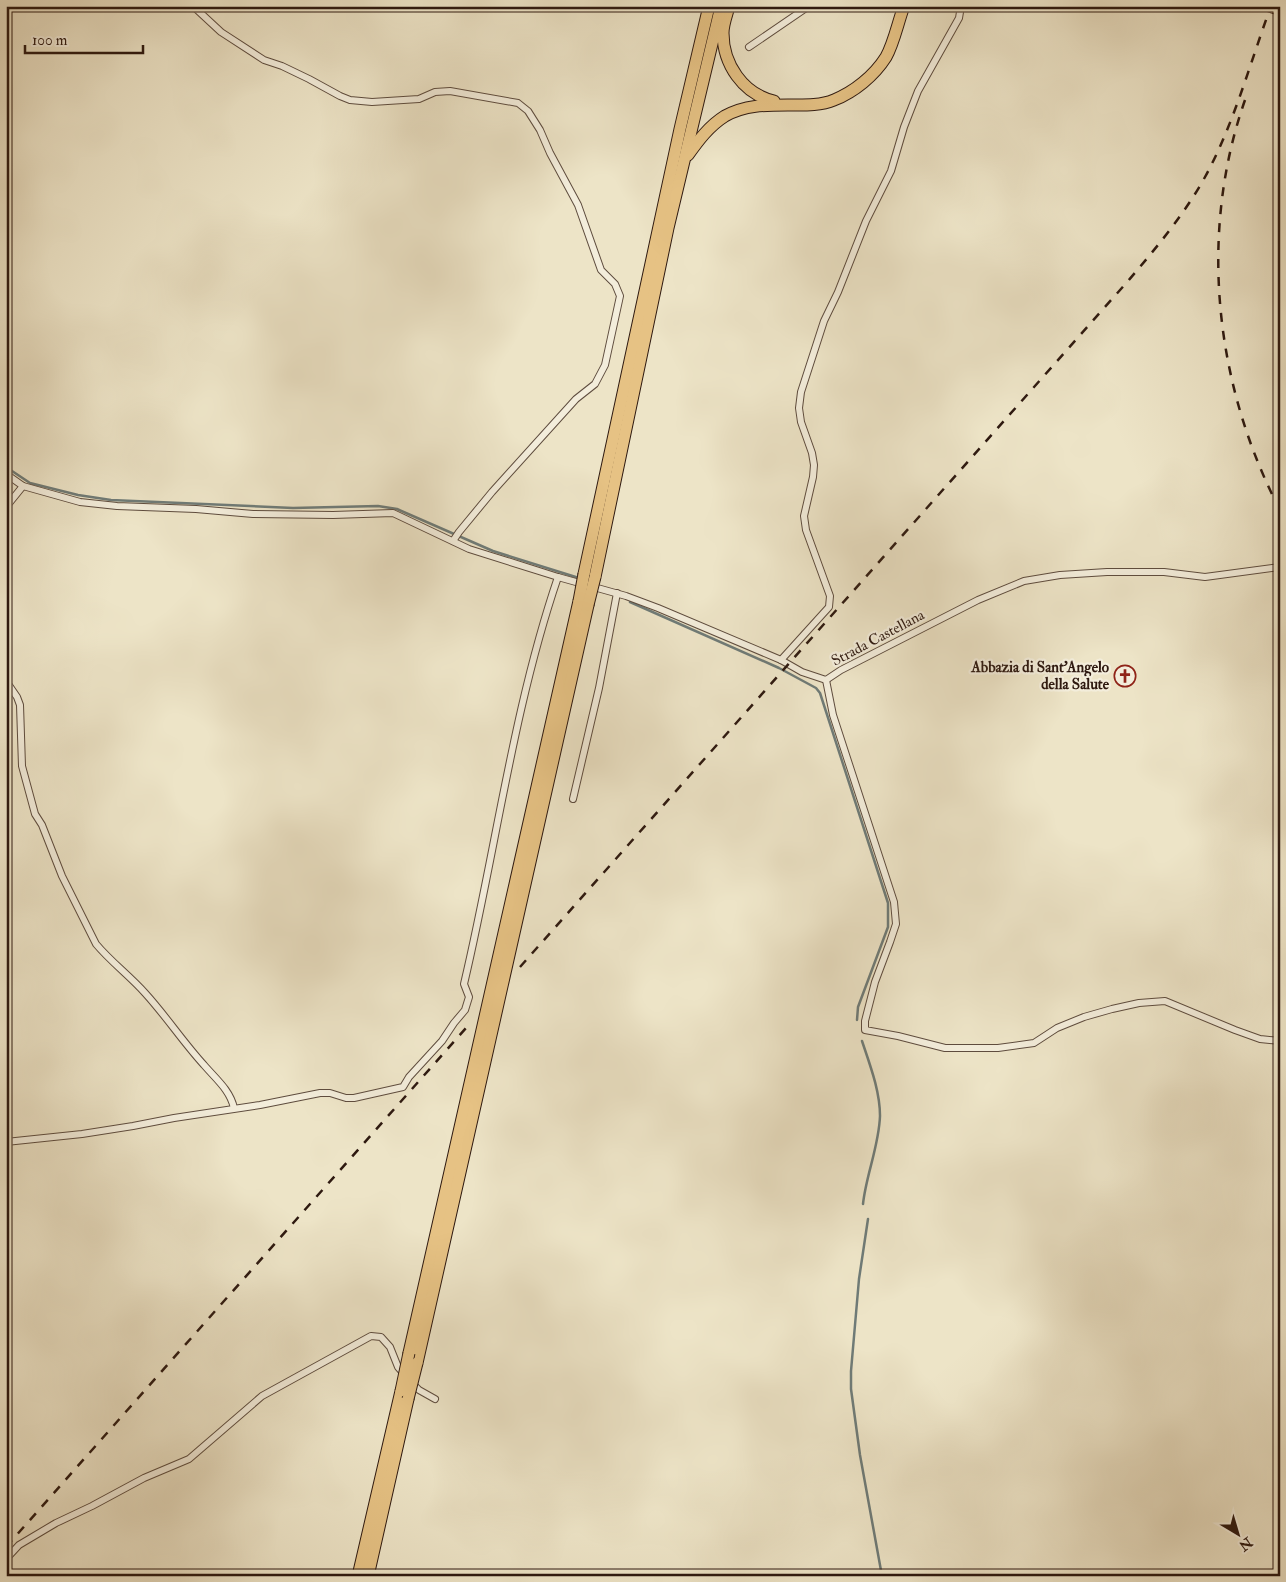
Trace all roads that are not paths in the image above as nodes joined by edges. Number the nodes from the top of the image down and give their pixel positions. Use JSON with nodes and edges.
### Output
{"nodes":[{"id":1,"x":193,"y":6,"type":"edge"},
{"id":2,"x":709,"y":6,"type":"edge"},
{"id":3,"x":721,"y":6,"type":"edge"},
{"id":4,"x":728,"y":6,"type":"edge"},
{"id":5,"x":808,"y":6,"type":"edge"},
{"id":6,"x":904,"y":6,"type":"edge"},
{"id":7,"x":961,"y":6,"type":"edge"},
{"id":8,"x":1268,"y":6,"type":"edge"},
{"id":9,"x":1280,"y":10,"type":"edge"},
{"id":10,"x":749,"y":47,"type":"dead end"},
{"id":11,"x":791,"y":105,"type":"junction"},
{"id":12,"x":684,"y":161,"type":"junction"},
{"id":13,"x":6,"y":474,"type":"edge"},
{"id":14,"x":23,"y":486,"type":"junction"},
{"id":15,"x":6,"y":507,"type":"edge"},
{"id":16,"x":453,"y":541,"type":"junction"},
{"id":17,"x":1280,"y":567,"type":"edge"},
{"id":18,"x":589,"y":575,"type":"junction"},
{"id":19,"x":558,"y":577,"type":"junction"},
{"id":20,"x":617,"y":593,"type":"junction"},
{"id":21,"x":584,"y":603,"type":"junction"},
{"id":22,"x":781,"y":660,"type":"junction"},
{"id":23,"x":826,"y":680,"type":"junction"},
{"id":24,"x":6,"y":681,"type":"edge"},
{"id":25,"x":573,"y":799,"type":"dead end"},
{"id":26,"x":1280,"y":1042,"type":"edge"},
{"id":27,"x":234,"y":1108,"type":"junction"},
{"id":28,"x":6,"y":1142,"type":"edge"},
{"id":29,"x":405,"y":1395,"type":"junction"},
{"id":30,"x":435,"y":1399,"type":"dead end"},
{"id":31,"x":6,"y":1559,"type":"edge"},
{"id":32,"x":358,"y":1576,"type":"edge"},
{"id":33,"x":368,"y":1576,"type":"edge"}],
"edges":[{"from":1,"to":16,"type":"street"},
{"from":2,"to":18,"type":"highway"},
{"from":3,"to":12,"type":"highway"},
{"from":4,"to":11,"type":"highway"},
{"from":5,"to":10,"type":"street"},
{"from":6,"to":11,"type":"highway"},
{"from":7,"to":22,"type":"street"},
{"from":8,"to":9,"type":"main road","bridge":true},
{"from":11,"to":12,"type":"highway"},
{"from":12,"to":18,"type":"highway"},
{"from":13,"to":14,"type":"street","name":"Strada Castellana"},
{"from":14,"to":15,"type":"street"},
{"from":14,"to":16,"type":"street","name":"Strada Castellana"},
{"from":16,"to":19,"type":"street","name":"Strada Castellana"},
{"from":17,"to":23,"type":"street","name":"Strada Castellana"},
{"from":18,"to":21,"type":"highway","bridge":true},
{"from":19,"to":20,"type":"street","name":"Strada Castellana"},
{"from":19,"to":27,"type":"street"},
{"from":20,"to":22,"type":"street","name":"Strada Castellana"},
{"from":20,"to":25,"type":"street"},
{"from":21,"to":29,"type":"highway","bridge":true},
{"from":21,"to":29,"type":"highway","bridge":true},
{"from":22,"to":23,"type":"street","name":"Strada Castellana"},
{"from":23,"to":26,"type":"street"},
{"from":24,"to":27,"type":"street"},
{"from":27,"to":28,"type":"street"},
{"from":29,"to":32,"type":"highway"},
{"from":29,"to":33,"type":"highway"},
{"from":30,"to":31,"type":"street"}]}
